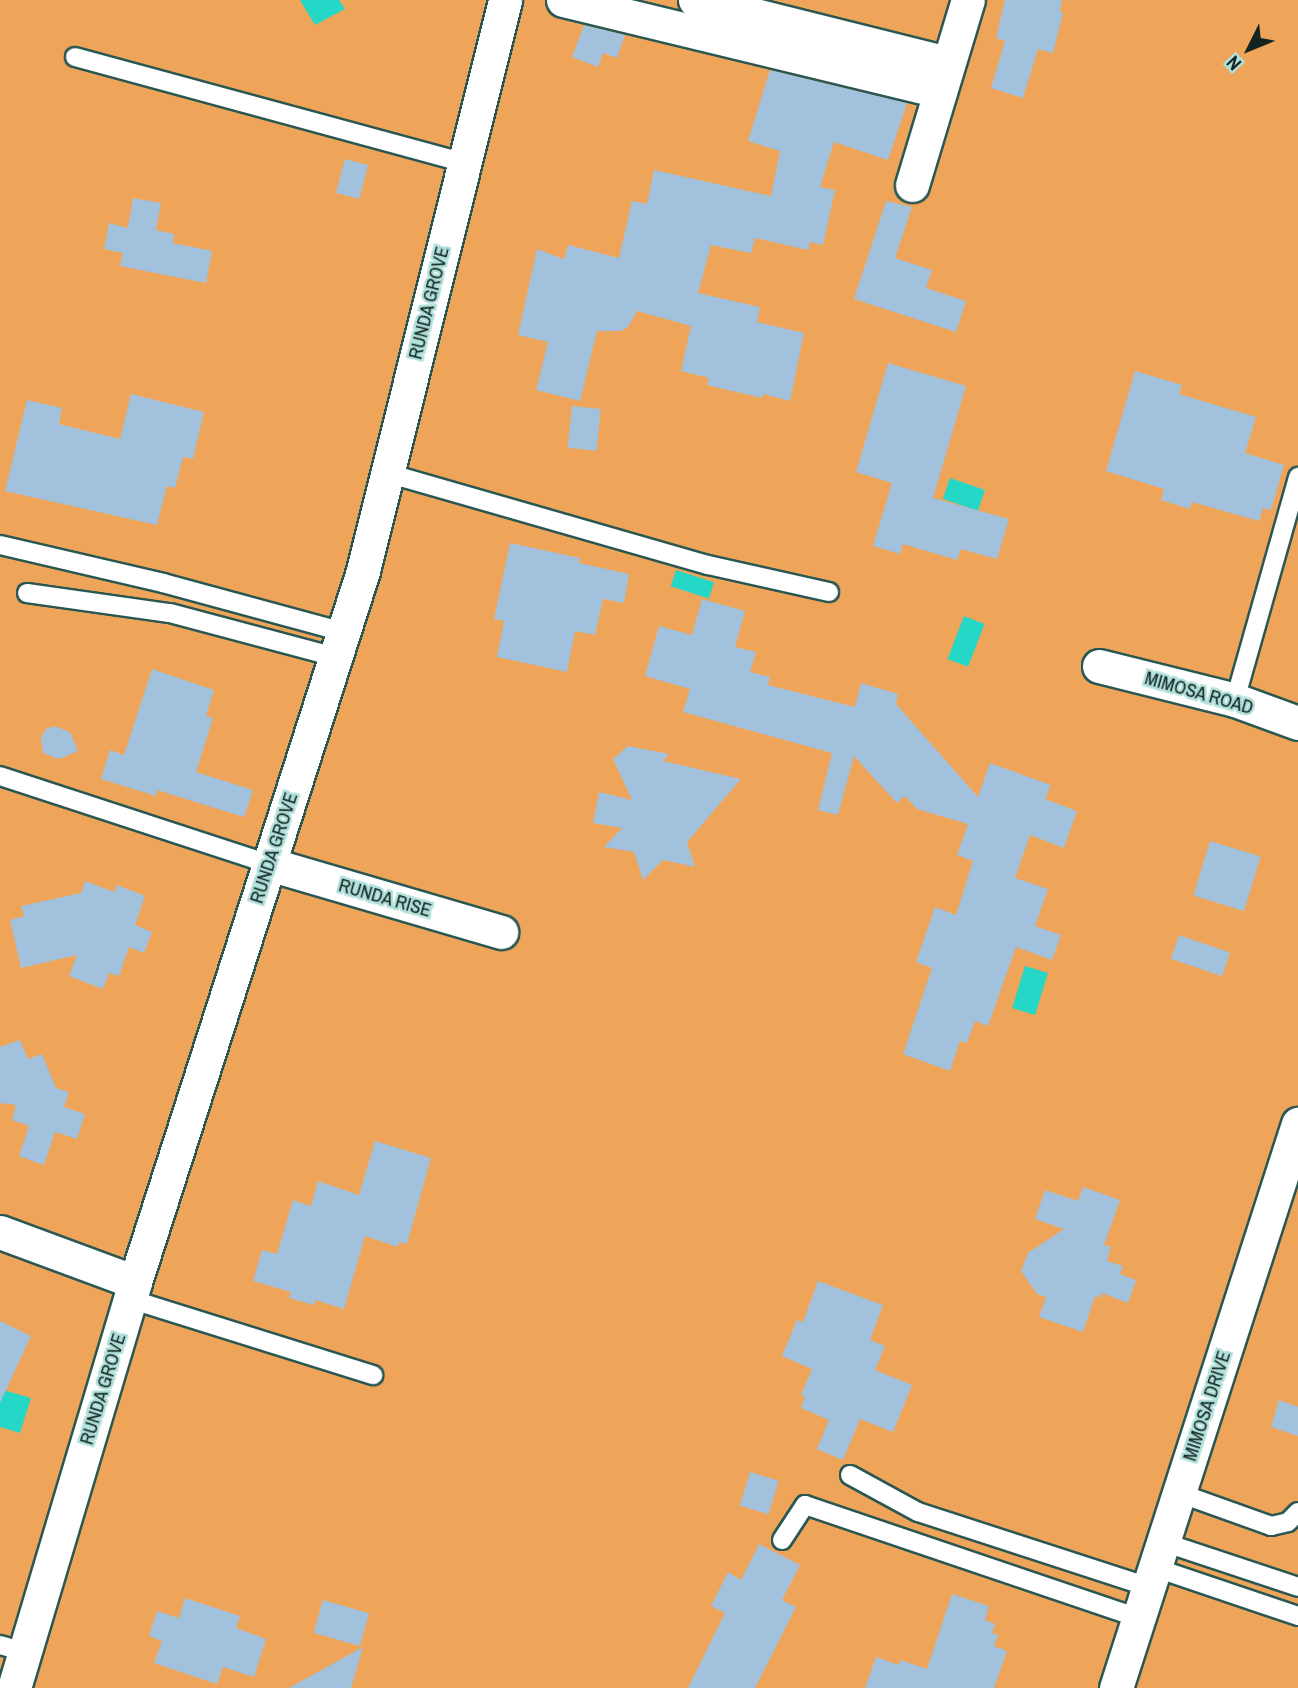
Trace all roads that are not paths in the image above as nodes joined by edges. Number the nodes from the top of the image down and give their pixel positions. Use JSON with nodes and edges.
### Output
{"nodes":[{"id":1,"x":505,"y":0,"type":"edge"},
{"id":2,"x":562,"y":0,"type":"edge"},
{"id":3,"x":695,"y":0,"type":"edge"},
{"id":4,"x":968,"y":0,"type":"edge"},
{"id":5,"x":75,"y":57,"type":"dead end"},
{"id":6,"x":944,"y":77,"type":"junction"},
{"id":7,"x":464,"y":163,"type":"junction"},
{"id":8,"x":912,"y":185,"type":"dead end"},
{"id":9,"x":387,"y":473,"type":"junction"},
{"id":10,"x":1298,"y":477,"type":"edge"},
{"id":11,"x":0,"y":545,"type":"edge"},
{"id":12,"x":829,"y":592,"type":"dead end"},
{"id":13,"x":27,"y":593,"type":"dead end"},
{"id":14,"x":339,"y":644,"type":"junction"},
{"id":15,"x":1099,"y":666,"type":"dead end"},
{"id":16,"x":1236,"y":700,"type":"junction"},
{"id":17,"x":1298,"y":723,"type":"edge"},
{"id":18,"x":0,"y":776,"type":"edge"},
{"id":19,"x":270,"y":864,"type":"junction"},
{"id":20,"x":501,"y":932,"type":"dead end"},
{"id":21,"x":1298,"y":1124,"type":"edge"},
{"id":22,"x":1291,"y":1171,"type":"edge"},
{"id":23,"x":0,"y":1233,"type":"edge"},
{"id":24,"x":132,"y":1290,"type":"junction"},
{"id":25,"x":373,"y":1375,"type":"dead end"},
{"id":26,"x":850,"y":1475,"type":"dead end"},
{"id":27,"x":1179,"y":1493,"type":"junction"},
{"id":28,"x":1298,"y":1512,"type":"edge"},
{"id":29,"x":782,"y":1540,"type":"dead end"},
{"id":30,"x":1152,"y":1579,"type":"junction"},
{"id":31,"x":1298,"y":1587,"type":"edge"},
{"id":32,"x":1298,"y":1616,"type":"edge"},
{"id":33,"x":12,"y":1648,"type":"edge"},
{"id":34,"x":14,"y":1688,"type":"edge"},
{"id":35,"x":1116,"y":1688,"type":"edge"}],
"edges":[{"from":1,"to":7,"type":"street","name":"RUNDA GROVE"},
{"from":2,"to":6,"type":"street"},
{"from":3,"to":6,"type":"street"},
{"from":4,"to":6,"type":"street"},
{"from":5,"to":7,"type":"lane"},
{"from":6,"to":8,"type":"street"},
{"from":7,"to":9,"type":"street","name":"RUNDA GROVE"},
{"from":9,"to":12,"type":"lane"},
{"from":9,"to":14,"type":"street","name":"RUNDA GROVE"},
{"from":10,"to":16,"type":"lane"},
{"from":11,"to":14,"type":"lane"},
{"from":13,"to":14,"type":"lane"},
{"from":14,"to":19,"type":"street","name":"RUNDA GROVE"},
{"from":15,"to":16,"type":"street","name":"MIMOSA ROAD"},
{"from":16,"to":17,"type":"street","name":"MIMOSA ROAD"},
{"from":18,"to":19,"type":"lane"},
{"from":19,"to":20,"type":"street","name":"RUNDA RISE"},
{"from":19,"to":24,"type":"street","name":"RUNDA GROVE"},
{"from":21,"to":22,"type":"street","name":"MIMOSA DRIVE"},
{"from":22,"to":27,"type":"street","name":"MIMOSA DRIVE"},
{"from":23,"to":24,"type":"street"},
{"from":24,"to":25,"type":"lane"},
{"from":24,"to":33,"type":"street","name":"RUNDA GROVE"},
{"from":26,"to":30,"type":"lane"},
{"from":27,"to":28,"type":"lane"},
{"from":27,"to":30,"type":"street","name":"MIMOSA DRIVE"},
{"from":29,"to":30,"type":"lane"},
{"from":30,"to":31,"type":"lane"},
{"from":30,"to":32,"type":"lane"},
{"from":30,"to":35,"type":"street","name":"MIMOSA DRIVE"},
{"from":33,"to":34,"type":"street","name":"RUNDA GROVE"}]}
